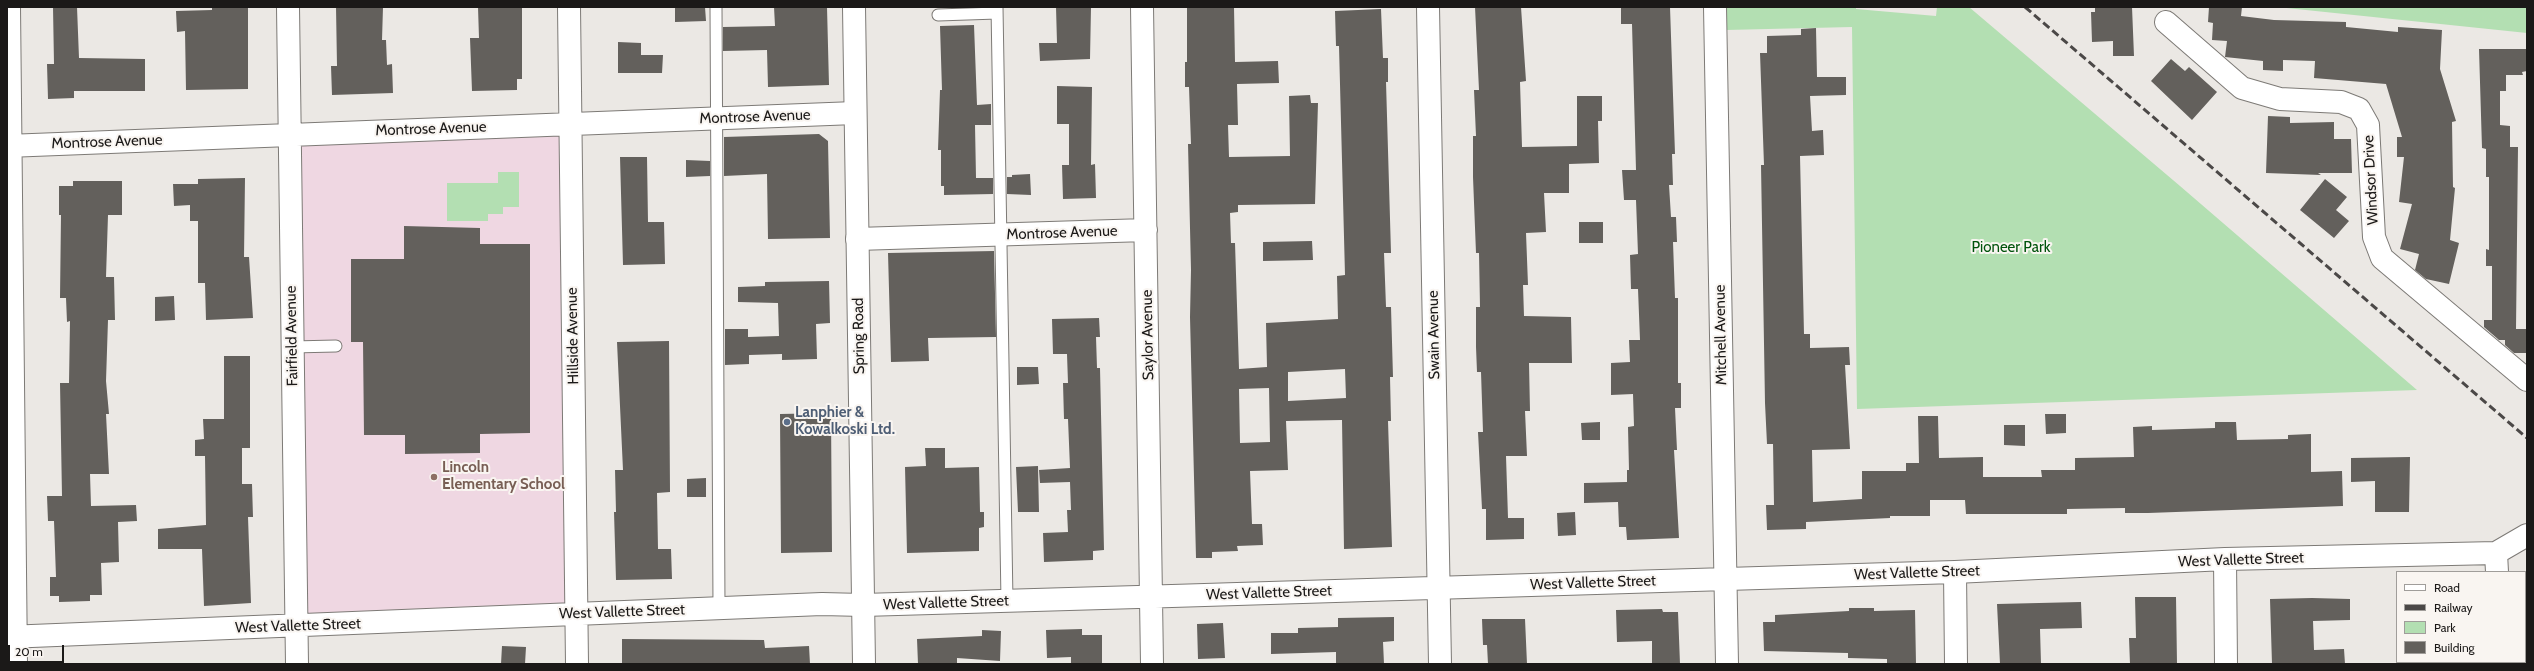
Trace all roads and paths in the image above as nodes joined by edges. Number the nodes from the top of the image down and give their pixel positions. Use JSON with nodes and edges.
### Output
{"nodes":[{"id":1,"x":9,"y":7,"type":"edge"},
{"id":2,"x":288,"y":7,"type":"edge"},
{"id":3,"x":569,"y":7,"type":"edge"},
{"id":4,"x":716,"y":7,"type":"edge"},
{"id":5,"x":854,"y":7,"type":"edge"},
{"id":6,"x":1142,"y":7,"type":"edge"},
{"id":7,"x":1428,"y":7,"type":"edge"},
{"id":8,"x":1715,"y":7,"type":"edge"},
{"id":9,"x":997,"y":10,"type":"edge"},
{"id":10,"x":938,"y":15,"type":"dead end"},
{"id":11,"x":2166,"y":22,"type":"dead end"},
{"id":12,"x":855,"y":113,"type":"junction"},
{"id":13,"x":716,"y":118,"type":"junction"},
{"id":14,"x":570,"y":124,"type":"junction"},
{"id":15,"x":289,"y":135,"type":"junction"},
{"id":16,"x":9,"y":146,"type":"edge"},
{"id":17,"x":1146,"y":230,"type":"junction"},
{"id":18,"x":999,"y":235,"type":"junction"},
{"id":19,"x":858,"y":239,"type":"junction"},
{"id":20,"x":336,"y":346,"type":"dead end"},
{"id":21,"x":292,"y":347,"type":"junction"},
{"id":22,"x":2527,"y":380,"type":"edge"},
{"id":23,"x":2527,"y":535,"type":"edge"},
{"id":24,"x":2225,"y":559,"type":"junction"},
{"id":25,"x":2497,"y":563,"type":"edge"},
{"id":26,"x":1955,"y":572,"type":"junction"},
{"id":27,"x":1726,"y":579,"type":"junction"},
{"id":28,"x":1439,"y":588,"type":"junction"},
{"id":29,"x":1152,"y":597,"type":"junction"},
{"id":30,"x":1006,"y":601,"type":"junction"},
{"id":31,"x":864,"y":605,"type":"junction"},
{"id":32,"x":719,"y":608,"type":"junction"},
{"id":33,"x":576,"y":614,"type":"junction"},
{"id":34,"x":296,"y":626,"type":"junction"},
{"id":35,"x":11,"y":637,"type":"edge"},
{"id":36,"x":16,"y":664,"type":"edge"},
{"id":37,"x":296,"y":664,"type":"edge"},
{"id":38,"x":577,"y":664,"type":"edge"},
{"id":39,"x":864,"y":664,"type":"edge"},
{"id":40,"x":1152,"y":664,"type":"edge"},
{"id":41,"x":1440,"y":664,"type":"edge"},
{"id":42,"x":1727,"y":664,"type":"edge"},
{"id":43,"x":1956,"y":664,"type":"edge"},
{"id":44,"x":2226,"y":664,"type":"edge"}],
"edges":[{"from":1,"to":16,"type":"street"},
{"from":2,"to":15,"type":"street","name":"Fairfield Avenue"},
{"from":3,"to":14,"type":"street","name":"Hillside Avenue"},
{"from":4,"to":13,"type":"lane"},
{"from":5,"to":12,"type":"street","name":"Spring Road"},
{"from":6,"to":17,"type":"street","name":"Saylor Avenue"},
{"from":7,"to":28,"type":"street","name":"Swain Avenue"},
{"from":8,"to":27,"type":"street","name":"Mitchell Avenue"},
{"from":9,"to":10,"type":"lane"},
{"from":9,"to":18,"type":"lane"},
{"from":11,"to":22,"type":"street","name":"Windsor Drive"},
{"from":12,"to":13,"type":"street","name":"Montrose Avenue"},
{"from":12,"to":19,"type":"street","name":"Spring Road"},
{"from":13,"to":14,"type":"street","name":"Montrose Avenue"},
{"from":13,"to":32,"type":"lane"},
{"from":14,"to":15,"type":"street","name":"Montrose Avenue"},
{"from":14,"to":33,"type":"street","name":"Hillside Avenue"},
{"from":15,"to":16,"type":"street","name":"Montrose Avenue"},
{"from":15,"to":21,"type":"street","name":"Fairfield Avenue"},
{"from":16,"to":35,"type":"street"},
{"from":17,"to":18,"type":"street","name":"Montrose Avenue"},
{"from":17,"to":29,"type":"street","name":"Saylor Avenue"},
{"from":18,"to":19,"type":"street","name":"Montrose Avenue"},
{"from":18,"to":30,"type":"lane"},
{"from":19,"to":31,"type":"street","name":"Spring Road"},
{"from":20,"to":21,"type":"lane"},
{"from":21,"to":34,"type":"street","name":"Fairfield Avenue"},
{"from":23,"to":25,"type":"street","name":"West Vallette Street"},
{"from":24,"to":25,"type":"street","name":"West Vallette Street"},
{"from":24,"to":26,"type":"street","name":"West Vallette Street"},
{"from":24,"to":44,"type":"street"},
{"from":26,"to":27,"type":"street","name":"West Vallette Street"},
{"from":26,"to":43,"type":"street"},
{"from":27,"to":28,"type":"street","name":"West Vallette Street"},
{"from":27,"to":42,"type":"street","name":"Mitchell Avenue"},
{"from":28,"to":29,"type":"street","name":"West Vallette Street"},
{"from":28,"to":41,"type":"street","name":"Swain Avenue"},
{"from":29,"to":30,"type":"street","name":"West Vallette Street"},
{"from":29,"to":40,"type":"street","name":"Saylor Avenue"},
{"from":30,"to":31,"type":"street","name":"West Vallette Street"},
{"from":31,"to":32,"type":"street","name":"West Vallette Street"},
{"from":31,"to":39,"type":"street","name":"Spring Road"},
{"from":32,"to":33,"type":"street","name":"West Vallette Street"},
{"from":33,"to":34,"type":"street","name":"West Vallette Street"},
{"from":33,"to":38,"type":"street","name":"Hillside Avenue"},
{"from":34,"to":35,"type":"street","name":"West Vallette Street"},
{"from":34,"to":37,"type":"street","name":"Fairfield Avenue"},
{"from":35,"to":36,"type":"street"}]}
